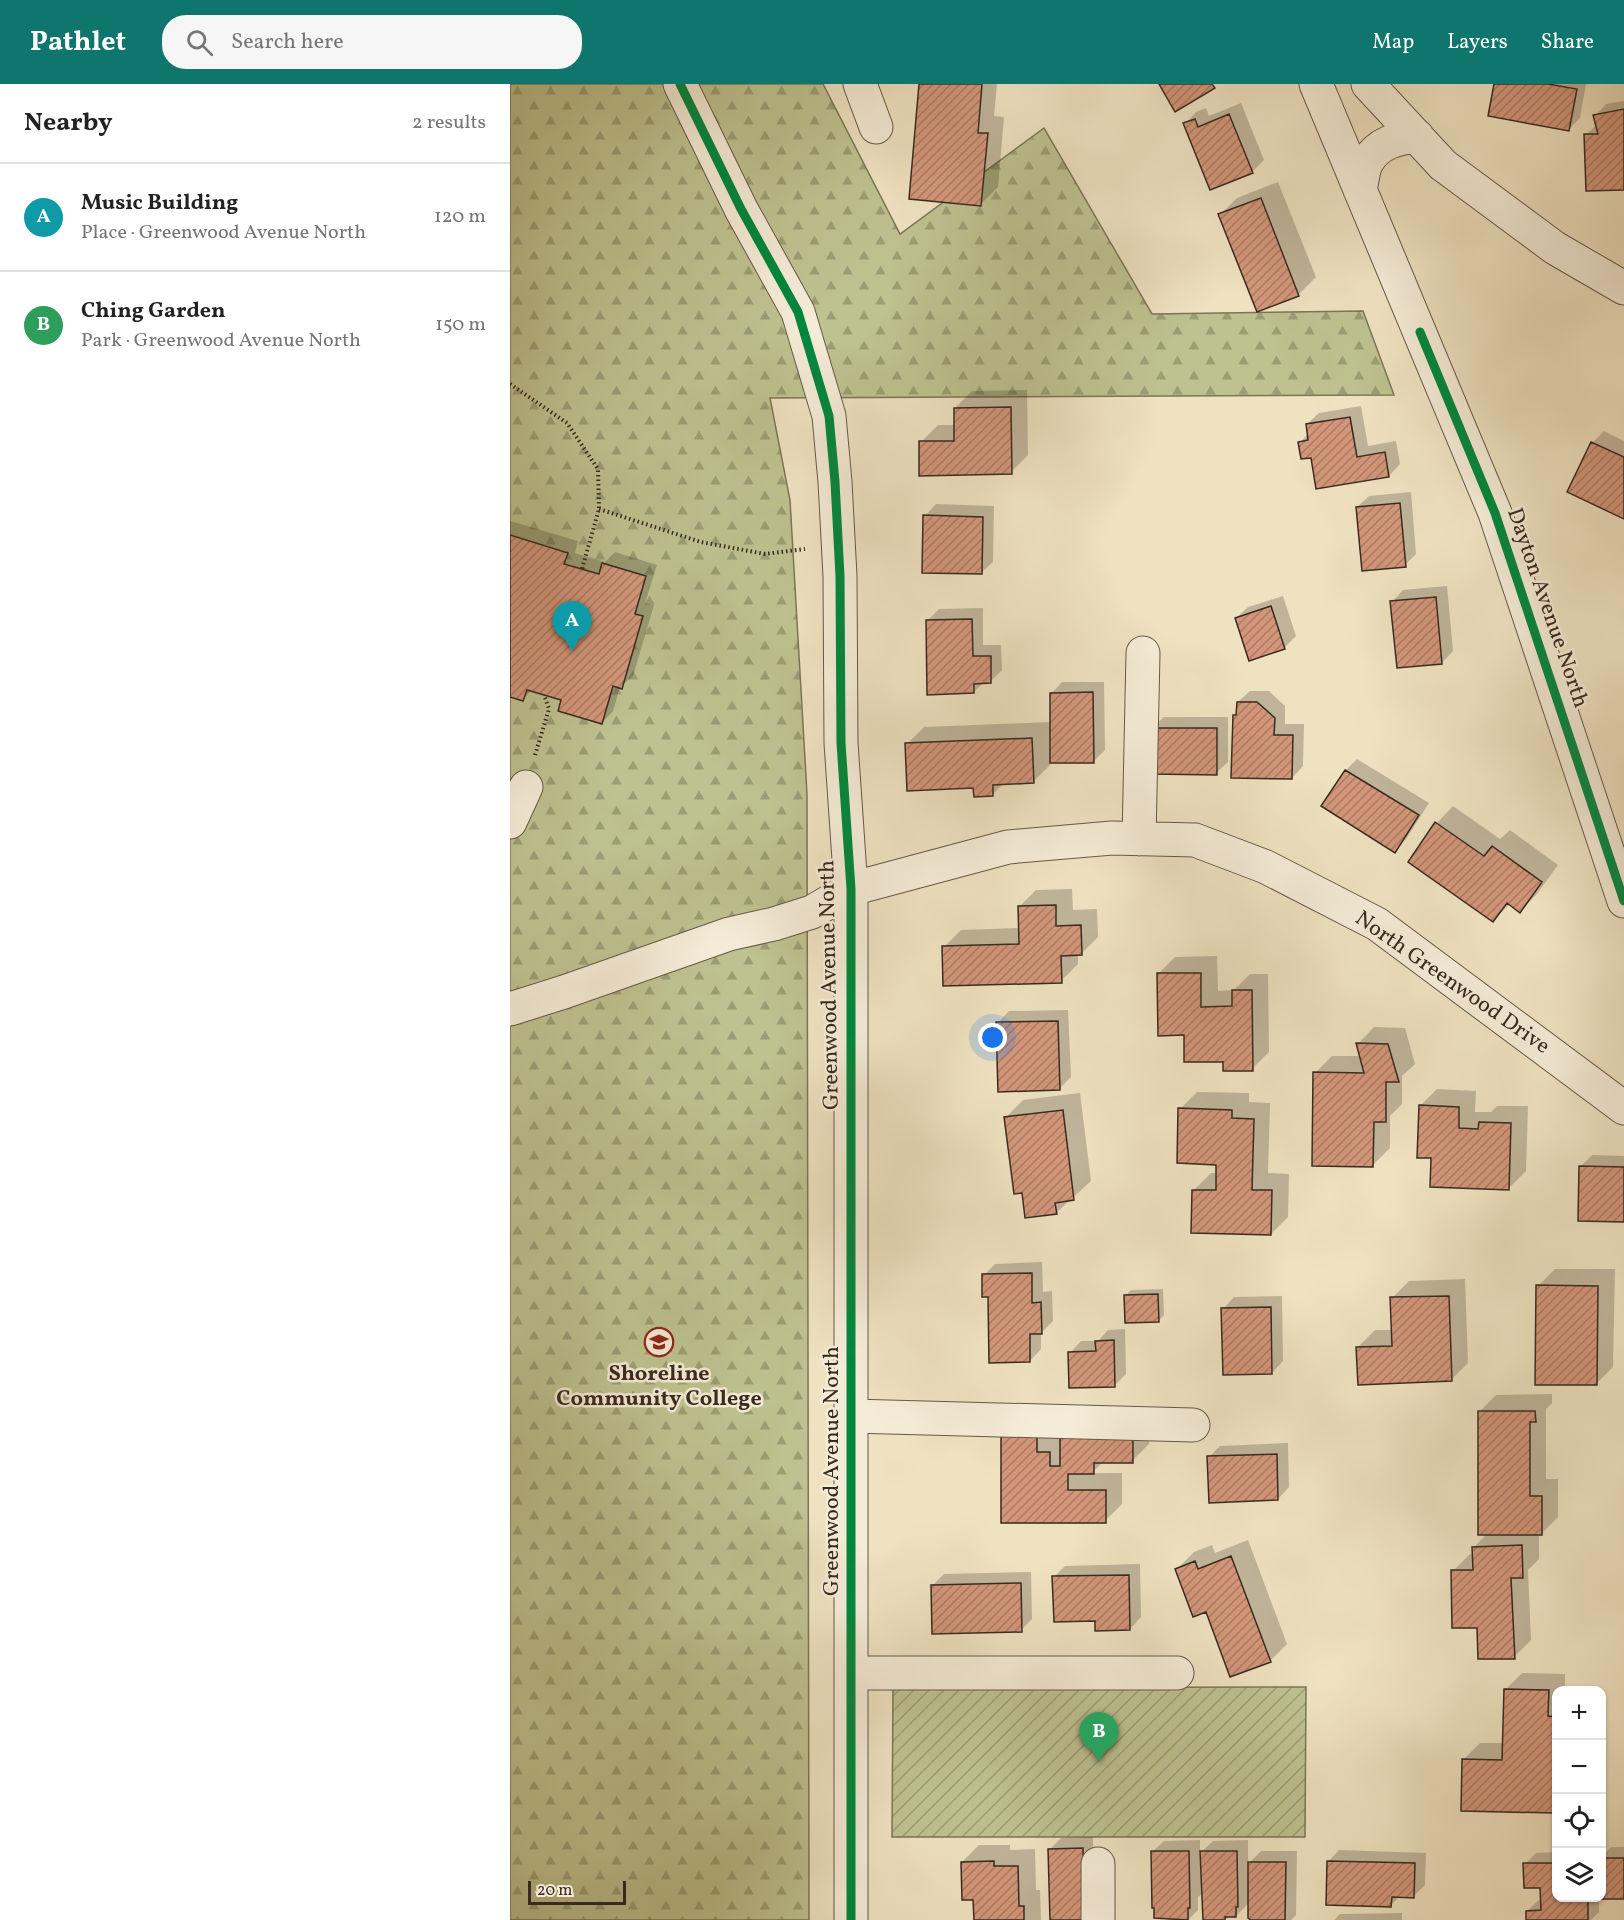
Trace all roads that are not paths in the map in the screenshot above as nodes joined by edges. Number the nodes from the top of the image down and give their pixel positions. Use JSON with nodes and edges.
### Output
{"nodes":[{"id":1,"x":680,"y":84,"type":"edge"},
{"id":2,"x":860,"y":84,"type":"edge"},
{"id":3,"x":1316,"y":84,"type":"edge"},
{"id":4,"x":1368,"y":84,"type":"edge"},
{"id":5,"x":876,"y":127,"type":"dead end"},
{"id":6,"x":1417,"y":136,"type":"junction"},
{"id":7,"x":1360,"y":190,"type":"junction"},
{"id":8,"x":1624,"y":288,"type":"edge"},
{"id":9,"x":1143,"y":653,"type":"dead end"},
{"id":10,"x":526,"y":788,"type":"road end"},
{"id":11,"x":510,"y":822,"type":"edge"},
{"id":12,"x":1139,"y":838,"type":"junction"},
{"id":13,"x":851,"y":889,"type":"junction"},
{"id":14,"x":1624,"y":901,"type":"edge"},
{"id":15,"x":510,"y":1009,"type":"edge"},
{"id":16,"x":1624,"y":1108,"type":"edge"},
{"id":17,"x":851,"y":1416,"type":"junction"},
{"id":18,"x":1193,"y":1425,"type":"dead end"},
{"id":19,"x":851,"y":1673,"type":"junction"},
{"id":20,"x":1177,"y":1673,"type":"dead end"},
{"id":21,"x":1098,"y":1864,"type":"dead end"},
{"id":22,"x":851,"y":1920,"type":"edge"},
{"id":23,"x":1098,"y":1920,"type":"edge"}],
"edges":[{"from":1,"to":13,"type":"street","name":"Greenwood Avenue North"},
{"from":2,"to":5,"type":"street"},
{"from":3,"to":7,"type":"street","name":"Dayton Avenue North"},
{"from":4,"to":6,"type":"street"},
{"from":6,"to":7,"type":"street"},
{"from":6,"to":8,"type":"street"},
{"from":7,"to":14,"type":"street","name":"Dayton Avenue North"},
{"from":9,"to":12,"type":"street"},
{"from":10,"to":11,"type":"street"},
{"from":12,"to":13,"type":"street","name":"North Greenwood Drive"},
{"from":12,"to":16,"type":"street","name":"North Greenwood Drive"},
{"from":13,"to":15,"type":"street","name":"North Greenwood Drive"},
{"from":13,"to":17,"type":"street","name":"Greenwood Avenue North"},
{"from":17,"to":18,"type":"street"},
{"from":17,"to":19,"type":"street","name":"Greenwood Avenue North"},
{"from":19,"to":20,"type":"street"},
{"from":19,"to":22,"type":"street","name":"Greenwood Avenue North"},
{"from":21,"to":23,"type":"street"}]}
